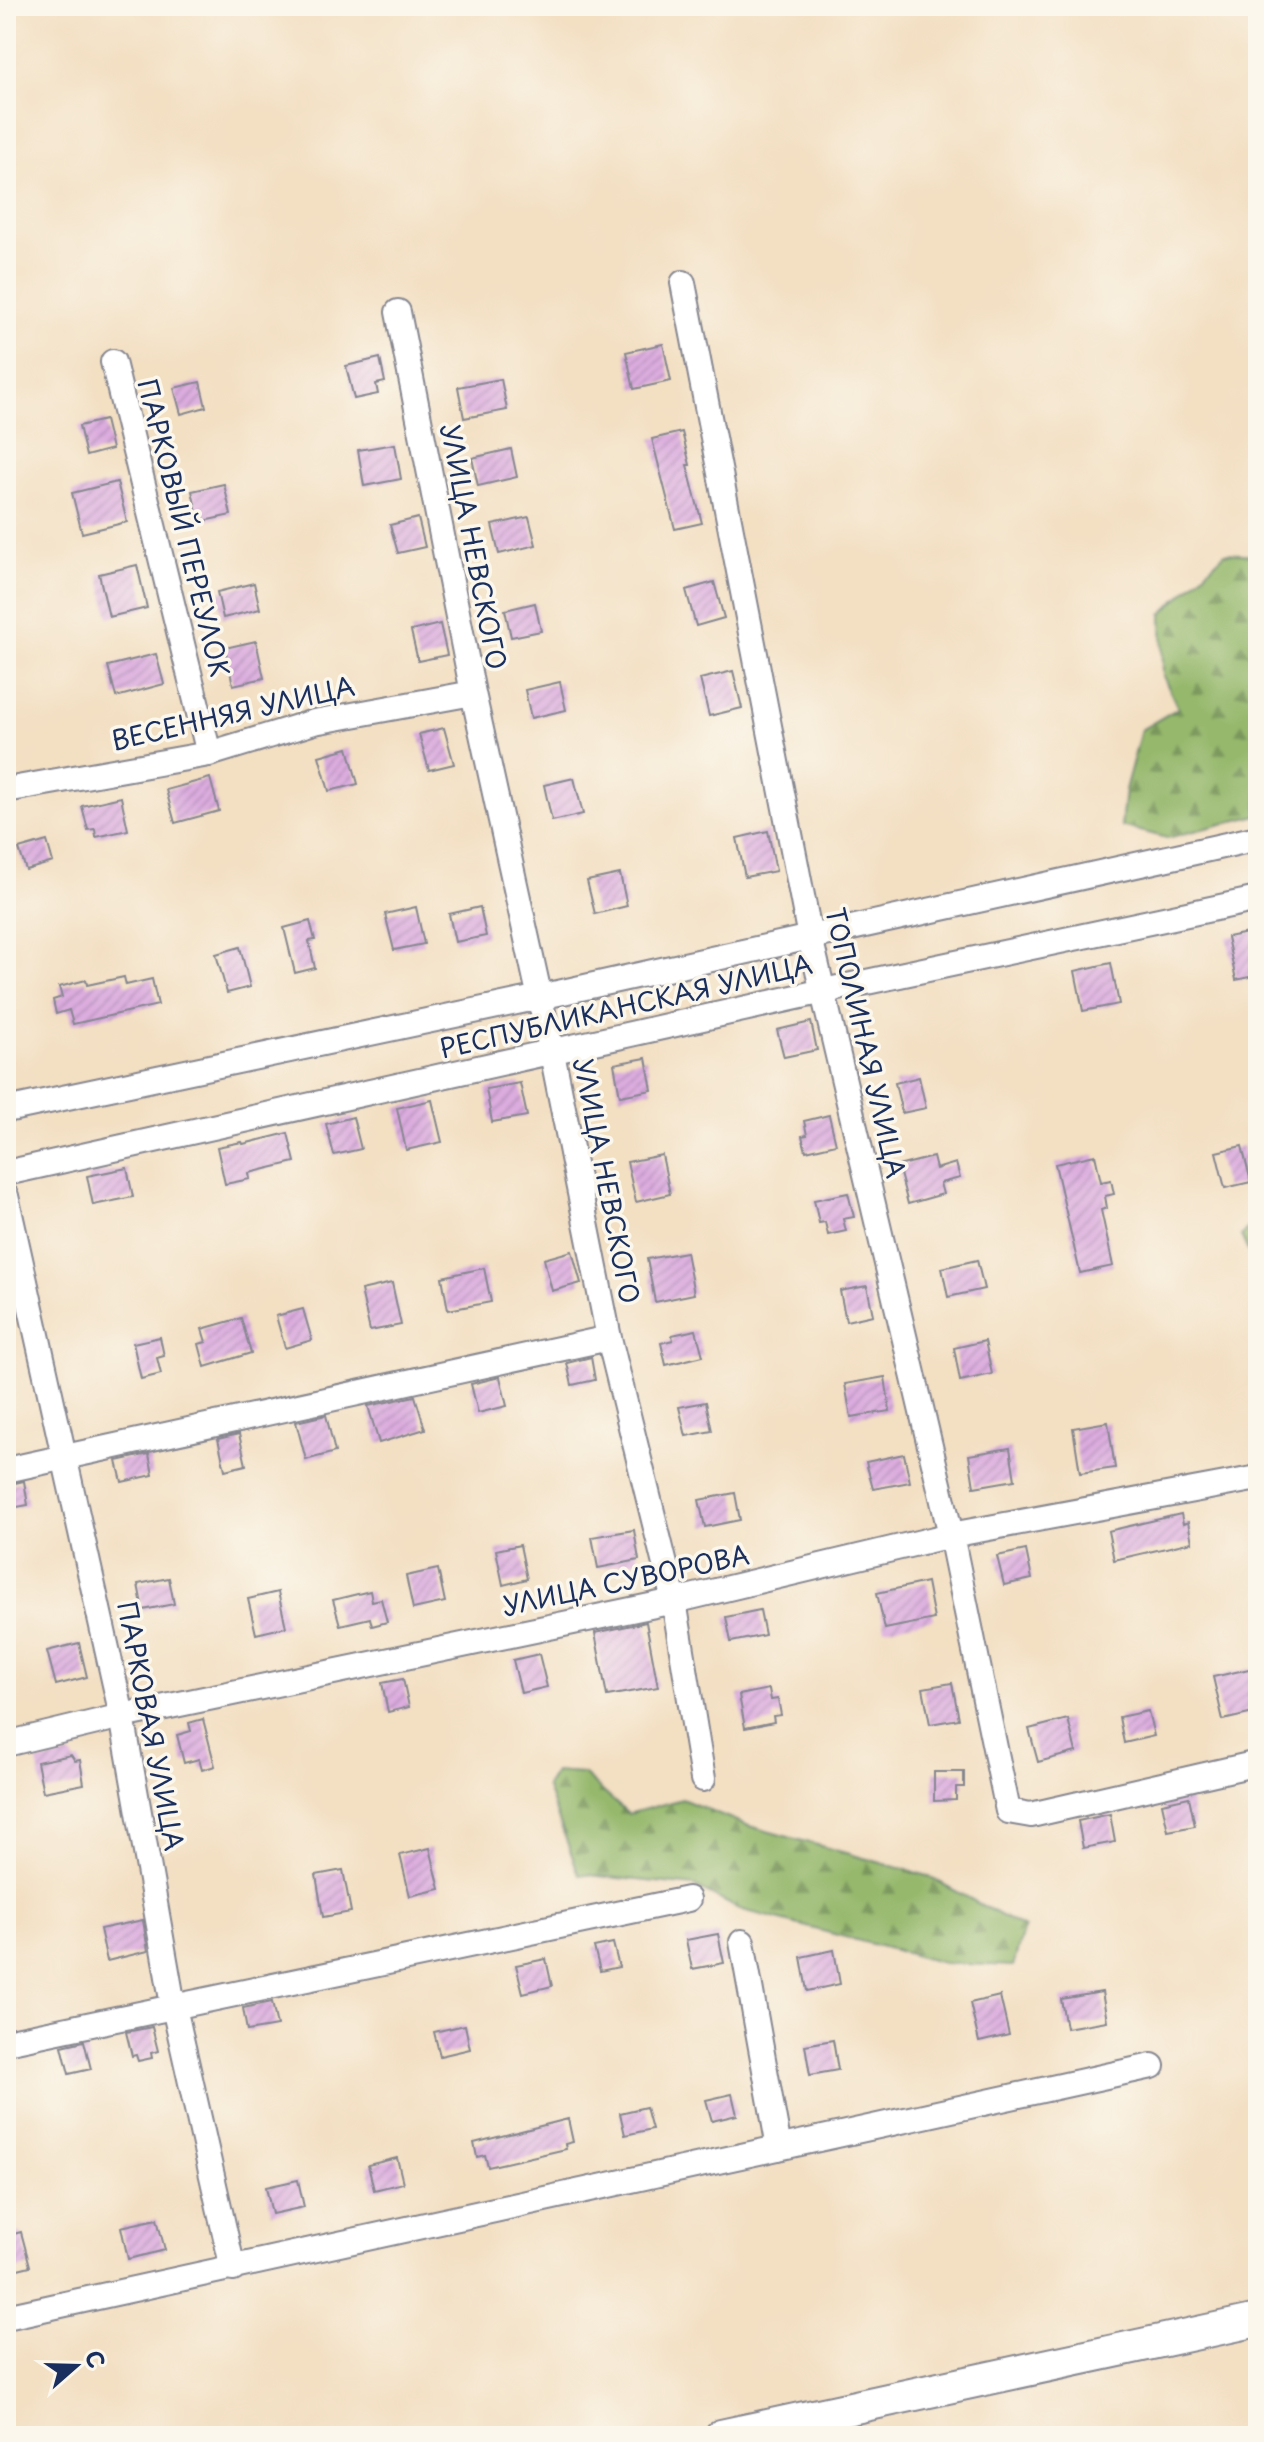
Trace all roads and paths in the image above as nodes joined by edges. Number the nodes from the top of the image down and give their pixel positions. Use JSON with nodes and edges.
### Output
{"nodes":[{"id":1,"x":683,"y":283,"type":"dead end"},
{"id":2,"x":398,"y":312,"type":"dead end"},
{"id":3,"x":113,"y":362,"type":"dead end"},
{"id":4,"x":473,"y":693,"type":"junction"},
{"id":5,"x":209,"y":754,"type":"junction"},
{"id":6,"x":6,"y":790,"type":"edge"},
{"id":7,"x":1258,"y":838,"type":"edge"},
{"id":8,"x":1258,"y":899,"type":"edge"},
{"id":9,"x":810,"y":937,"type":"junction"},
{"id":10,"x":824,"y":991,"type":"junction"},
{"id":11,"x":540,"y":997,"type":"junction"},
{"id":12,"x":552,"y":1053,"type":"junction"},
{"id":13,"x":6,"y":1110,"type":"edge"},
{"id":14,"x":6,"y":1173,"type":"edge"},
{"id":15,"x":6,"y":1196,"type":"edge"},
{"id":16,"x":609,"y":1338,"type":"junction"},
{"id":17,"x":65,"y":1457,"type":"junction"},
{"id":18,"x":6,"y":1470,"type":"edge"},
{"id":19,"x":1258,"y":1478,"type":"edge"},
{"id":20,"x":951,"y":1535,"type":"junction"},
{"id":21,"x":674,"y":1601,"type":"junction"},
{"id":22,"x":122,"y":1716,"type":"junction"},
{"id":23,"x":6,"y":1744,"type":"edge"},
{"id":24,"x":1258,"y":1763,"type":"edge"},
{"id":25,"x":703,"y":1779,"type":"dead end"},
{"id":26,"x":688,"y":1899,"type":"dead end"},
{"id":27,"x":742,"y":1942,"type":"dead end"},
{"id":28,"x":174,"y":2006,"type":"junction"},
{"id":29,"x":6,"y":2042,"type":"edge"},
{"id":30,"x":1152,"y":2066,"type":"dead end"},
{"id":31,"x":779,"y":2148,"type":"junction"},
{"id":32,"x":233,"y":2269,"type":"junction"},
{"id":33,"x":6,"y":2317,"type":"edge"},
{"id":34,"x":1258,"y":2320,"type":"edge"},
{"id":35,"x":721,"y":2436,"type":"edge"}],
"edges":[{"from":1,"to":9,"type":"street","name":"ТОПОЛИНАЯ УЛИЦА"},
{"from":2,"to":4,"type":"street","name":"УЛИЦА НЕВСКОГО"},
{"from":3,"to":5,"type":"street","name":"ПАРКОВЫЙ ПЕРЕУЛОК"},
{"from":4,"to":5,"type":"street","name":"ВЕСЕННЯЯ УЛИЦА"},
{"from":4,"to":11,"type":"street","name":"УЛИЦА НЕВСКОГО"},
{"from":5,"to":6,"type":"street","name":"ВЕСЕННЯЯ УЛИЦА"},
{"from":7,"to":9,"type":"street","name":"РЕСПУБЛИКАНСКАЯ УЛИЦА"},
{"from":8,"to":10,"type":"street","name":"РЕСПУБЛИКАНСКАЯ УЛИЦА"},
{"from":9,"to":10,"type":"street","name":"ТОПОЛИНАЯ УЛИЦА"},
{"from":9,"to":11,"type":"street","name":"РЕСПУБЛИКАНСКАЯ УЛИЦА"},
{"from":10,"to":12,"type":"street","name":"РЕСПУБЛИКАНСКАЯ УЛИЦА"},
{"from":10,"to":20,"type":"street","name":"ТОПОЛИНАЯ УЛИЦА"},
{"from":11,"to":12,"type":"street","name":"УЛИЦА НЕВСКОГО"},
{"from":11,"to":13,"type":"street","name":"РЕСПУБЛИКАНСКАЯ УЛИЦА"},
{"from":12,"to":14,"type":"street","name":"РЕСПУБЛИКАНСКАЯ УЛИЦА"},
{"from":12,"to":16,"type":"street","name":"УЛИЦА НЕВСКОГО"},
{"from":15,"to":17,"type":"street","name":"ПАРКОВАЯ УЛИЦА"},
{"from":16,"to":17,"type":"street"},
{"from":16,"to":21,"type":"street","name":"УЛИЦА НЕВСКОГО"},
{"from":17,"to":18,"type":"street"},
{"from":17,"to":22,"type":"street","name":"ПАРКОВАЯ УЛИЦА"},
{"from":19,"to":20,"type":"street","name":"УЛИЦА СУВОРОВА"},
{"from":20,"to":21,"type":"street","name":"УЛИЦА СУВОРОВА"},
{"from":20,"to":24,"type":"street","name":"ТОПОЛИНАЯ УЛИЦА"},
{"from":21,"to":22,"type":"street","name":"УЛИЦА СУВОРОВА"},
{"from":21,"to":25,"type":"street","name":"УЛИЦА НЕВСКОГО"},
{"from":22,"to":23,"type":"street","name":"УЛИЦА СУВОРОВА"},
{"from":22,"to":28,"type":"street","name":"ПАРКОВАЯ УЛИЦА"},
{"from":26,"to":28,"type":"street"},
{"from":27,"to":31,"type":"street"},
{"from":28,"to":29,"type":"street"},
{"from":28,"to":32,"type":"street","name":"ПАРКОВАЯ УЛИЦА"},
{"from":30,"to":31,"type":"street"},
{"from":31,"to":32,"type":"street"},
{"from":32,"to":33,"type":"street"},
{"from":34,"to":35,"type":"main road"}]}
